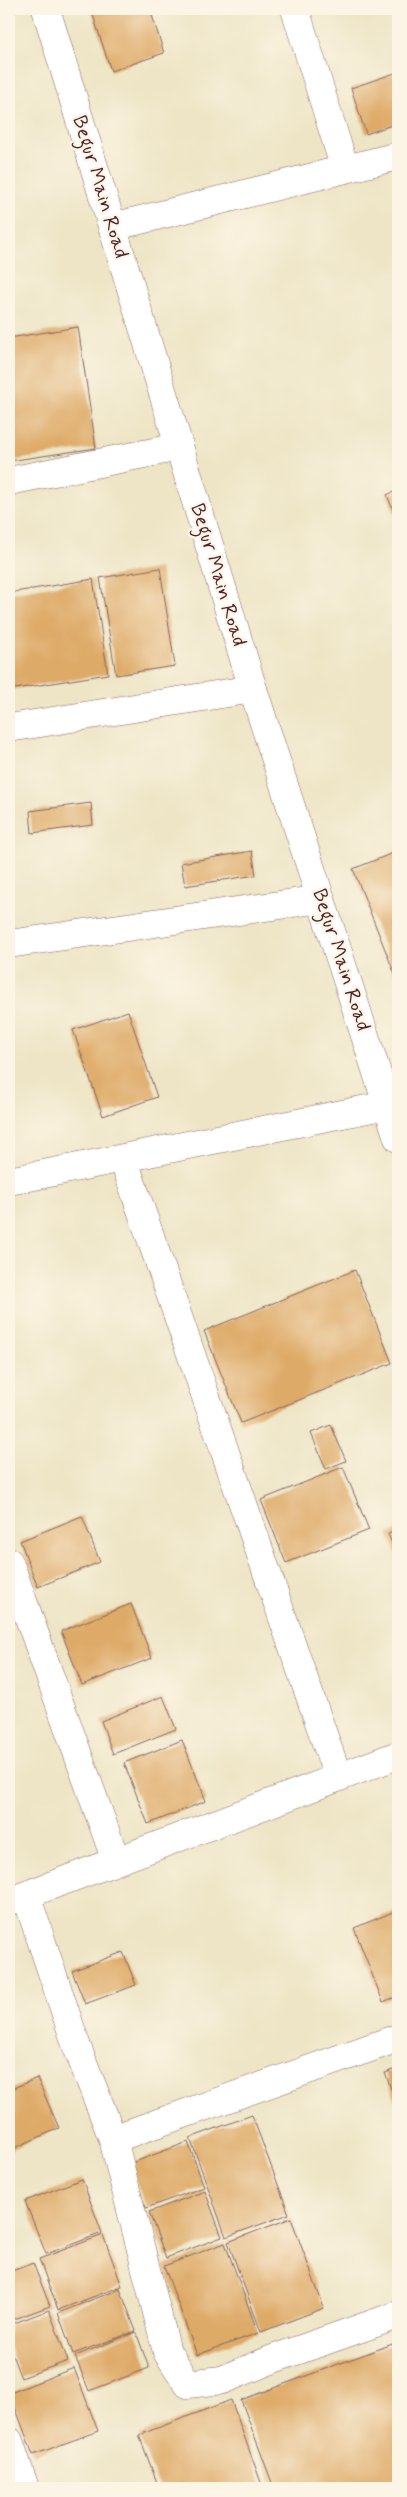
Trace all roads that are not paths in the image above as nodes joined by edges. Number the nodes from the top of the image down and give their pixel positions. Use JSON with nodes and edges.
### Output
{"nodes":[{"id":1,"x":46,"y":9,"type":"edge"},
{"id":2,"x":295,"y":9,"type":"edge"},
{"id":3,"x":398,"y":156,"type":"edge"},
{"id":4,"x":345,"y":169,"type":"junction"},
{"id":5,"x":112,"y":227,"type":"junction"},
{"id":6,"x":179,"y":447,"type":"junction"},
{"id":7,"x":9,"y":481,"type":"edge"},
{"id":8,"x":252,"y":689,"type":"junction"},
{"id":9,"x":9,"y":728,"type":"edge"},
{"id":10,"x":322,"y":899,"type":"junction"},
{"id":11,"x":9,"y":944,"type":"edge"},
{"id":12,"x":387,"y":1105,"type":"junction"},
{"id":13,"x":398,"y":1138,"type":"edge"},
{"id":14,"x":123,"y":1158,"type":"junction"},
{"id":15,"x":9,"y":1181,"type":"edge"},
{"id":16,"x":9,"y":1562,"type":"edge"},
{"id":17,"x":398,"y":1754,"type":"edge"},
{"id":18,"x":338,"y":1777,"type":"junction"},
{"id":19,"x":116,"y":1861,"type":"junction"},
{"id":20,"x":18,"y":1898,"type":"edge"},
{"id":21,"x":398,"y":2038,"type":"edge"},
{"id":22,"x":113,"y":2139,"type":"junction"},
{"id":23,"x":398,"y":2315,"type":"edge"},
{"id":24,"x":9,"y":2442,"type":"edge"},
{"id":25,"x":25,"y":2488,"type":"edge"}],
"edges":[{"from":1,"to":5,"type":"street","name":"Begur Main Road"},
{"from":2,"to":4,"type":"street"},
{"from":3,"to":4,"type":"street"},
{"from":4,"to":5,"type":"street"},
{"from":5,"to":6,"type":"street","name":"Begur Main Road"},
{"from":6,"to":7,"type":"street"},
{"from":6,"to":8,"type":"street","name":"Begur Main Road"},
{"from":8,"to":9,"type":"street"},
{"from":8,"to":10,"type":"street","name":"Begur Main Road"},
{"from":10,"to":11,"type":"street"},
{"from":10,"to":12,"type":"street","name":"Begur Main Road"},
{"from":12,"to":13,"type":"street","name":"Begur Main Road"},
{"from":12,"to":14,"type":"street"},
{"from":14,"to":15,"type":"street"},
{"from":14,"to":18,"type":"street"},
{"from":16,"to":19,"type":"street"},
{"from":17,"to":18,"type":"street"},
{"from":18,"to":19,"type":"street"},
{"from":19,"to":20,"type":"street"},
{"from":20,"to":22,"type":"street"},
{"from":21,"to":22,"type":"street"},
{"from":22,"to":23,"type":"street"},
{"from":24,"to":25,"type":"street"}]}
